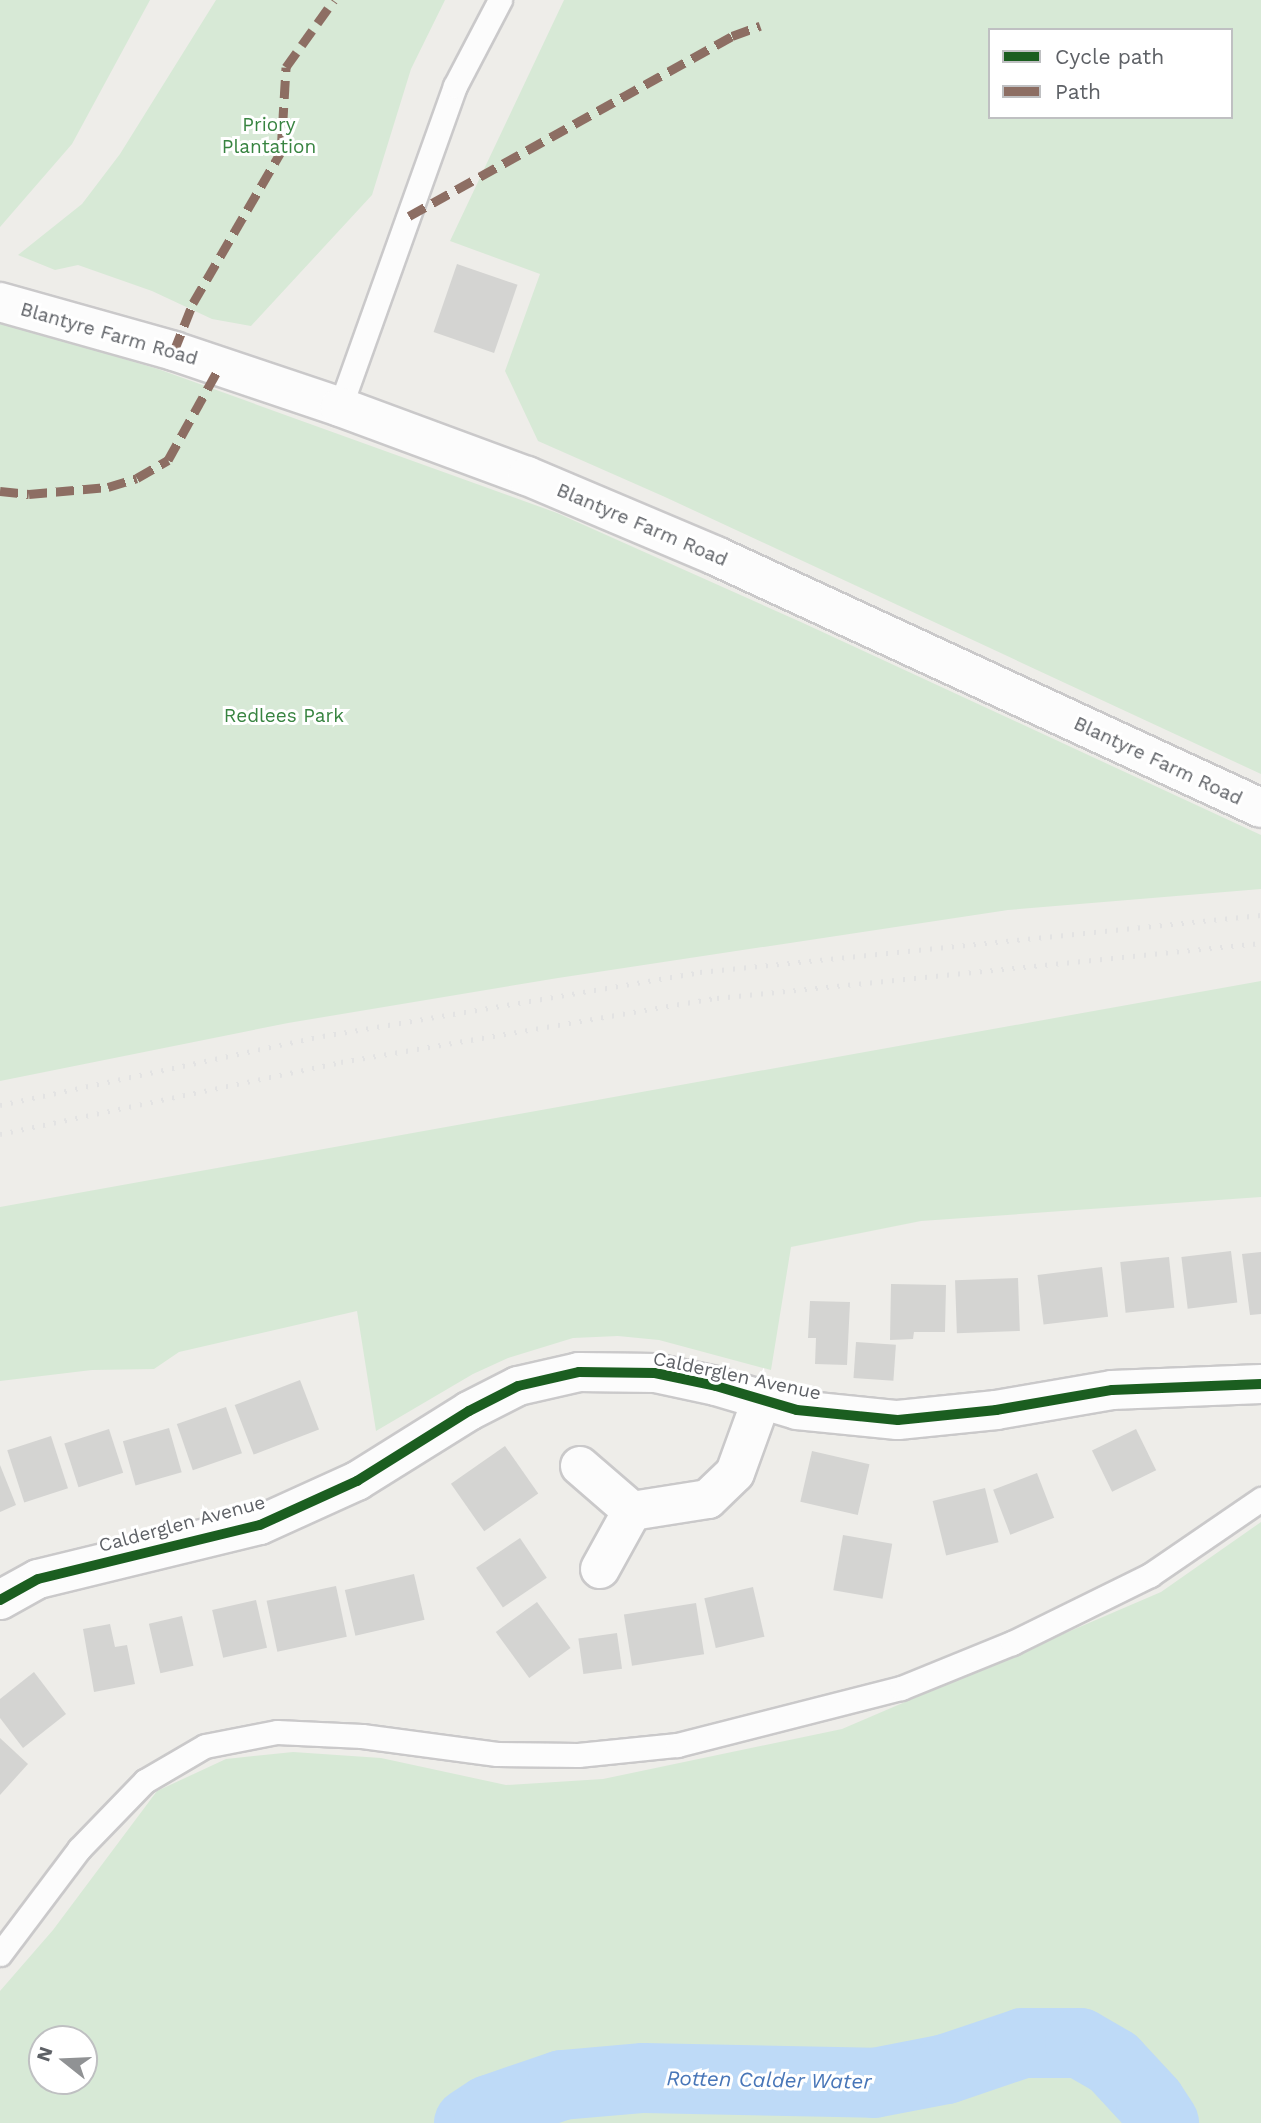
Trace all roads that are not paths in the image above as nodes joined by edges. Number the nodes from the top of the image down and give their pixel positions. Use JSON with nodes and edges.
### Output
{"nodes":[{"id":1,"x":500,"y":0,"type":"edge"},
{"id":2,"x":0,"y":302,"type":"edge"},
{"id":3,"x":340,"y":407,"type":"junction"},
{"id":4,"x":1256,"y":806,"type":"edge"},
{"id":5,"x":1261,"y":1384,"type":"edge"},
{"id":6,"x":761,"y":1401,"type":"junction"},
{"id":7,"x":580,"y":1466,"type":"dead end"},
{"id":8,"x":1261,"y":1499,"type":"edge"},
{"id":9,"x":632,"y":1511,"type":"junction"},
{"id":10,"x":600,"y":1569,"type":"dead end"},
{"id":11,"x":0,"y":1600,"type":"edge"},
{"id":12,"x":0,"y":1954,"type":"edge"}],
"edges":[{"from":1,"to":3,"type":"lane"},
{"from":2,"to":3,"type":"street","name":"Blantyre Farm Road"},
{"from":3,"to":4,"type":"street","name":"Blantyre Farm Road"},
{"from":5,"to":6,"type":"street","name":"Calderglen Avenue"},
{"from":6,"to":9,"type":"street"},
{"from":6,"to":11,"type":"street","name":"Calderglen Avenue"},
{"from":7,"to":9,"type":"street"},
{"from":8,"to":12,"type":"lane"},
{"from":9,"to":10,"type":"street"}]}
